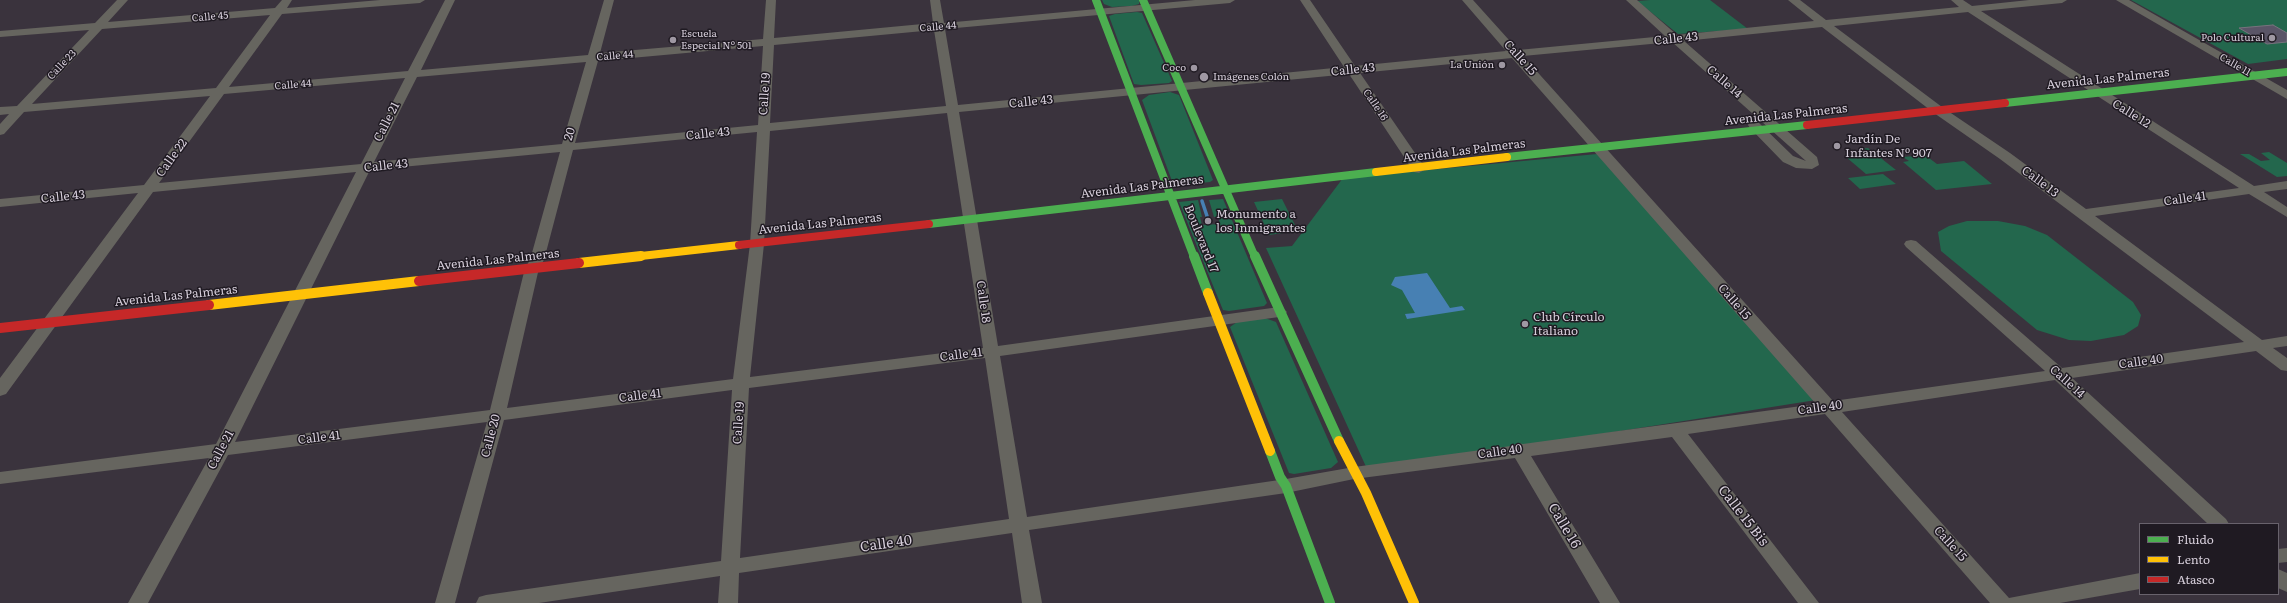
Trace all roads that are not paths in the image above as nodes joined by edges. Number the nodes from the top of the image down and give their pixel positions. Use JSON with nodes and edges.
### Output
{"nodes":[{"id":1,"x":123,"y":0,"type":"edge"},
{"id":2,"x":286,"y":0,"type":"edge"},
{"id":3,"x":420,"y":0,"type":"edge"},
{"id":4,"x":450,"y":0,"type":"edge"},
{"id":5,"x":609,"y":0,"type":"edge"},
{"id":6,"x":771,"y":0,"type":"edge"},
{"id":7,"x":935,"y":0,"type":"edge"},
{"id":8,"x":1230,"y":0,"type":"edge"},
{"id":9,"x":1305,"y":0,"type":"edge"},
{"id":10,"x":1467,"y":0,"type":"edge"},
{"id":11,"x":1632,"y":0,"type":"edge"},
{"id":12,"x":1793,"y":0,"type":"edge"},
{"id":13,"x":1956,"y":0,"type":"edge"},
{"id":14,"x":2062,"y":0,"type":"edge"},
{"id":15,"x":2121,"y":0,"type":"edge"},
{"id":16,"x":1145,"y":3,"type":"edge"},
{"id":17,"x":1098,"y":5,"type":"edge"},
{"id":18,"x":1971,"y":10,"type":"junction"},
{"id":19,"x":279,"y":11,"type":"junction"},
{"id":20,"x":1826,"y":24,"type":"junction"},
{"id":21,"x":99,"y":26,"type":"junction"},
{"id":22,"x":940,"y":27,"type":"junction"},
{"id":23,"x":0,"y":34,"type":"edge"},
{"id":24,"x":1674,"y":39,"type":"junction"},
{"id":25,"x":768,"y":42,"type":"junction"},
{"id":26,"x":1517,"y":54,"type":"junction"},
{"id":27,"x":592,"y":58,"type":"junction"},
{"id":28,"x":2287,"y":66,"type":"edge"},
{"id":29,"x":1352,"y":71,"type":"junction"},
{"id":30,"x":2287,"y":72,"type":"edge"},
{"id":31,"x":2249,"y":73,"type":"junction"},
{"id":32,"x":411,"y":75,"type":"junction"},
{"id":33,"x":1181,"y":87,"type":"junction"},
{"id":34,"x":2095,"y":90,"type":"junction"},
{"id":35,"x":1129,"y":91,"type":"junction"},
{"id":36,"x":220,"y":92,"type":"junction"},
{"id":37,"x":2287,"y":95,"type":"edge"},
{"id":38,"x":1935,"y":108,"type":"junction"},
{"id":39,"x":20,"y":109,"type":"junction"},
{"id":40,"x":953,"y":110,"type":"junction"},
{"id":41,"x":0,"y":111,"type":"edge"},
{"id":42,"x":1775,"y":126,"type":"junction"},
{"id":43,"x":1756,"y":128,"type":"junction"},
{"id":44,"x":763,"y":129,"type":"junction"},
{"id":45,"x":0,"y":131,"type":"edge"},
{"id":46,"x":1596,"y":145,"type":"junction"},
{"id":47,"x":566,"y":148,"type":"junction"},
{"id":48,"x":1417,"y":166,"type":"junction"},
{"id":49,"x":363,"y":169,"type":"junction"},
{"id":50,"x":2287,"y":185,"type":"edge"},
{"id":51,"x":1224,"y":187,"type":"junction"},
{"id":52,"x":150,"y":189,"type":"junction"},
{"id":53,"x":2251,"y":190,"type":"junction"},
{"id":54,"x":1169,"y":192,"type":"junction"},
{"id":55,"x":0,"y":203,"type":"edge"},
{"id":56,"x":2287,"y":213,"type":"edge"},
{"id":57,"x":2083,"y":214,"type":"junction"},
{"id":58,"x":970,"y":216,"type":"junction"},
{"id":59,"x":757,"y":240,"type":"junction"},
{"id":60,"x":1911,"y":244,"type":"dead end"},
{"id":61,"x":535,"y":264,"type":"junction"},
{"id":62,"x":301,"y":291,"type":"junction"},
{"id":63,"x":1279,"y":312,"type":"junction"},
{"id":64,"x":52,"y":319,"type":"junction"},
{"id":65,"x":1220,"y":320,"type":"junction"},
{"id":66,"x":0,"y":321,"type":"edge"},
{"id":67,"x":0,"y":328,"type":"edge"},
{"id":68,"x":2287,"y":341,"type":"edge"},
{"id":69,"x":2260,"y":346,"type":"junction"},
{"id":70,"x":990,"y":352,"type":"junction"},
{"id":71,"x":2287,"y":366,"type":"edge"},
{"id":72,"x":2058,"y":374,"type":"junction"},
{"id":73,"x":741,"y":384,"type":"junction"},
{"id":74,"x":0,"y":390,"type":"edge"},
{"id":75,"x":1827,"y":407,"type":"junction"},
{"id":76,"x":496,"y":415,"type":"junction"},
{"id":77,"x":1676,"y":430,"type":"junction"},
{"id":78,"x":222,"y":450,"type":"junction"},
{"id":79,"x":1518,"y":450,"type":"junction"},
{"id":80,"x":1354,"y":473,"type":"junction"},
{"id":81,"x":0,"y":478,"type":"edge"},
{"id":82,"x":1286,"y":486,"type":"junction"},
{"id":83,"x":2219,"y":523,"type":"edge"},
{"id":84,"x":1018,"y":524,"type":"junction"},
{"id":85,"x":730,"y":567,"type":"junction"},
{"id":86,"x":2279,"y":577,"type":"edge"},
{"id":87,"x":2139,"y":581,"type":"edge"},
{"id":88,"x":2287,"y":584,"type":"edge"},
{"id":89,"x":542,"y":599,"type":"edge"},
{"id":90,"x":138,"y":603,"type":"edge"},
{"id":91,"x":445,"y":603,"type":"edge"},
{"id":92,"x":486,"y":603,"type":"edge"},
{"id":93,"x":728,"y":603,"type":"edge"},
{"id":94,"x":1032,"y":603,"type":"edge"},
{"id":95,"x":1330,"y":603,"type":"edge"},
{"id":96,"x":1414,"y":603,"type":"edge"},
{"id":97,"x":1610,"y":603,"type":"edge"},
{"id":98,"x":1809,"y":603,"type":"edge"},
{"id":99,"x":2002,"y":603,"type":"edge"},
{"id":100,"x":2016,"y":603,"type":"edge"}],
"edges":[{"from":1,"to":21,"type":"street","name":"Calle 23"},
{"from":2,"to":19,"type":"street","name":"Calle 22"},
{"from":3,"to":19,"type":"street","name":"Calle 45"},
{"from":4,"to":32,"type":"street","name":"Calle 21"},
{"from":5,"to":27,"type":"street","name":"20"},
{"from":6,"to":25,"type":"street","name":"Calle 19"},
{"from":7,"to":22,"type":"street","name":"Calle 18"},
{"from":8,"to":16,"type":"street","name":"Calle 44"},
{"from":9,"to":29,"type":"street","name":"Calle 16"},
{"from":10,"to":26,"type":"street","name":"Calle 15"},
{"from":11,"to":24,"type":"street","name":"Calle 14"},
{"from":12,"to":20,"type":"street","name":"Calle 13"},
{"from":13,"to":18,"type":"street","name":"Calle 12"},
{"from":14,"to":18,"type":"street","name":"Calle 43"},
{"from":15,"to":31,"type":"street","name":"Calle 11"},
{"from":16,"to":17,"type":"street","name":"Calle 44"},
{"from":16,"to":33,"type":"main road"},
{"from":17,"to":22,"type":"street","name":"Calle 44"},
{"from":17,"to":35,"type":"main road","name":"Boulevard 17"},
{"from":18,"to":20,"type":"street","name":"Calle 43"},
{"from":18,"to":34,"type":"street","name":"Calle 12"},
{"from":19,"to":21,"type":"street","name":"Calle 45"},
{"from":19,"to":36,"type":"street","name":"Calle 22"},
{"from":20,"to":24,"type":"street","name":"Calle 43"},
{"from":20,"to":38,"type":"street","name":"Calle 13"},
{"from":21,"to":23,"type":"street","name":"Calle 45"},
{"from":21,"to":39,"type":"street","name":"Calle 23"},
{"from":22,"to":25,"type":"street","name":"Calle 44"},
{"from":22,"to":40,"type":"street","name":"Calle 18"},
{"from":24,"to":26,"type":"street","name":"Calle 43"},
{"from":24,"to":42,"type":"street","name":"Calle 14"},
{"from":25,"to":27,"type":"street","name":"Calle 44"},
{"from":25,"to":44,"type":"street","name":"Calle 19"},
{"from":26,"to":29,"type":"street","name":"Calle 43"},
{"from":26,"to":46,"type":"street","name":"Calle 15"},
{"from":27,"to":32,"type":"street","name":"Calle 44"},
{"from":27,"to":47,"type":"street","name":"20"},
{"from":28,"to":31,"type":"main road","name":"Avenida Las Palmeras"},
{"from":29,"to":33,"type":"street","name":"Calle 43"},
{"from":29,"to":48,"type":"street","name":"Calle 16"},
{"from":30,"to":31,"type":"main road","name":"Avenida Las Palmeras"},
{"from":31,"to":34,"type":"main road","name":"Avenida Las Palmeras"},
{"from":31,"to":37,"type":"street","name":"Calle 11"},
{"from":32,"to":36,"type":"street","name":"Calle 44"},
{"from":32,"to":49,"type":"street","name":"Calle 21"},
{"from":33,"to":35,"type":"street","name":"Calle 43"},
{"from":33,"to":51,"type":"main road"},
{"from":34,"to":38,"type":"main road","name":"Avenida Las Palmeras"},
{"from":34,"to":53,"type":"street","name":"Calle 12"},
{"from":35,"to":40,"type":"street","name":"Calle 43"},
{"from":35,"to":54,"type":"main road","name":"Boulevard 17"},
{"from":36,"to":39,"type":"street","name":"Calle 44"},
{"from":36,"to":52,"type":"street","name":"Calle 22"},
{"from":38,"to":42,"type":"main road","name":"Avenida Las Palmeras"},
{"from":38,"to":57,"type":"street","name":"Calle 13"},
{"from":39,"to":41,"type":"street","name":"Calle 44"},
{"from":39,"to":45,"type":"street","name":"Calle 23"},
{"from":40,"to":44,"type":"street","name":"Calle 43"},
{"from":40,"to":58,"type":"street","name":"Calle 18"},
{"from":42,"to":43,"type":"main road","name":"Avenida Las Palmeras"},
{"from":42,"to":43,"type":"street","name":"Calle 14"},
{"from":43,"to":46,"type":"main road","name":"Avenida Las Palmeras"},
{"from":44,"to":47,"type":"street","name":"Calle 43"},
{"from":44,"to":59,"type":"street","name":"Calle 19"},
{"from":46,"to":48,"type":"main road","name":"Avenida Las Palmeras"},
{"from":46,"to":75,"type":"street","name":"Calle 15"},
{"from":47,"to":49,"type":"street","name":"Calle 43"},
{"from":47,"to":61,"type":"street","name":"20"},
{"from":48,"to":51,"type":"main road","name":"Avenida Las Palmeras"},
{"from":49,"to":52,"type":"street","name":"Calle 43"},
{"from":49,"to":62,"type":"street","name":"Calle 21"},
{"from":50,"to":53,"type":"street","name":"Calle 41"},
{"from":51,"to":54,"type":"main road","name":"Avenida Las Palmeras"},
{"from":51,"to":63,"type":"main road"},
{"from":52,"to":55,"type":"street","name":"Calle 43"},
{"from":52,"to":64,"type":"street","name":"Calle 22"},
{"from":53,"to":56,"type":"street","name":"Calle 12"},
{"from":53,"to":57,"type":"street","name":"Calle 41"},
{"from":54,"to":58,"type":"main road","name":"Avenida Las Palmeras"},
{"from":54,"to":65,"type":"main road","name":"Boulevard 17"},
{"from":57,"to":69,"type":"street","name":"Calle 13"},
{"from":58,"to":59,"type":"main road","name":"Avenida Las Palmeras"},
{"from":58,"to":70,"type":"street","name":"Calle 18"},
{"from":59,"to":61,"type":"main road","name":"Avenida Las Palmeras"},
{"from":59,"to":73,"type":"street","name":"Calle 19"},
{"from":60,"to":72,"type":"street","name":"Calle 14"},
{"from":61,"to":62,"type":"main road","name":"Avenida Las Palmeras"},
{"from":61,"to":76,"type":"street","name":"Calle 20"},
{"from":62,"to":64,"type":"main road","name":"Avenida Las Palmeras"},
{"from":62,"to":78,"type":"street","name":"Calle 21"},
{"from":63,"to":65,"type":"street","name":"Calle 41"},
{"from":63,"to":80,"type":"main road"},
{"from":64,"to":66,"type":"main road","name":"Avenida Las Palmeras"},
{"from":64,"to":67,"type":"main road","name":"Avenida Las Palmeras"},
{"from":64,"to":74,"type":"street","name":"Calle 22"},
{"from":65,"to":70,"type":"street","name":"Calle 41"},
{"from":65,"to":82,"type":"main road","name":"Boulevard 17"},
{"from":68,"to":69,"type":"street","name":"Calle 40"},
{"from":69,"to":71,"type":"street","name":"Calle 13"},
{"from":69,"to":72,"type":"street","name":"Calle 40"},
{"from":70,"to":73,"type":"street","name":"Calle 41"},
{"from":70,"to":84,"type":"street","name":"Calle 18"},
{"from":72,"to":75,"type":"street","name":"Calle 40"},
{"from":72,"to":83,"type":"street","name":"Calle 14"},
{"from":73,"to":76,"type":"street","name":"Calle 41"},
{"from":73,"to":85,"type":"street","name":"Calle 19"},
{"from":75,"to":77,"type":"street","name":"Calle 40"},
{"from":75,"to":99,"type":"street","name":"Calle 15"},
{"from":76,"to":78,"type":"street","name":"Calle 41"},
{"from":76,"to":91,"type":"street","name":"Calle 20"},
{"from":77,"to":79,"type":"street","name":"Calle 40"},
{"from":77,"to":98,"type":"street","name":"Calle 15 Bis"},
{"from":78,"to":81,"type":"street","name":"Calle 41"},
{"from":78,"to":90,"type":"street","name":"Calle 21"},
{"from":79,"to":80,"type":"street","name":"Calle 40"},
{"from":79,"to":97,"type":"street","name":"Calle 16"},
{"from":80,"to":82,"type":"street","name":"Calle 40"},
{"from":80,"to":96,"type":"main road"},
{"from":82,"to":84,"type":"street","name":"Calle 40"},
{"from":82,"to":95,"type":"main road","name":"Boulevard 17"},
{"from":84,"to":85,"type":"street","name":"Calle 40"},
{"from":84,"to":94,"type":"street","name":"Calle 18"},
{"from":85,"to":89,"type":"street","name":"Calle 40"},
{"from":85,"to":93,"type":"street","name":"Calle 19"},
{"from":86,"to":88,"type":"street"},
{"from":87,"to":100,"type":"street"},
{"from":89,"to":92,"type":"street","name":"Calle 40"}]}
